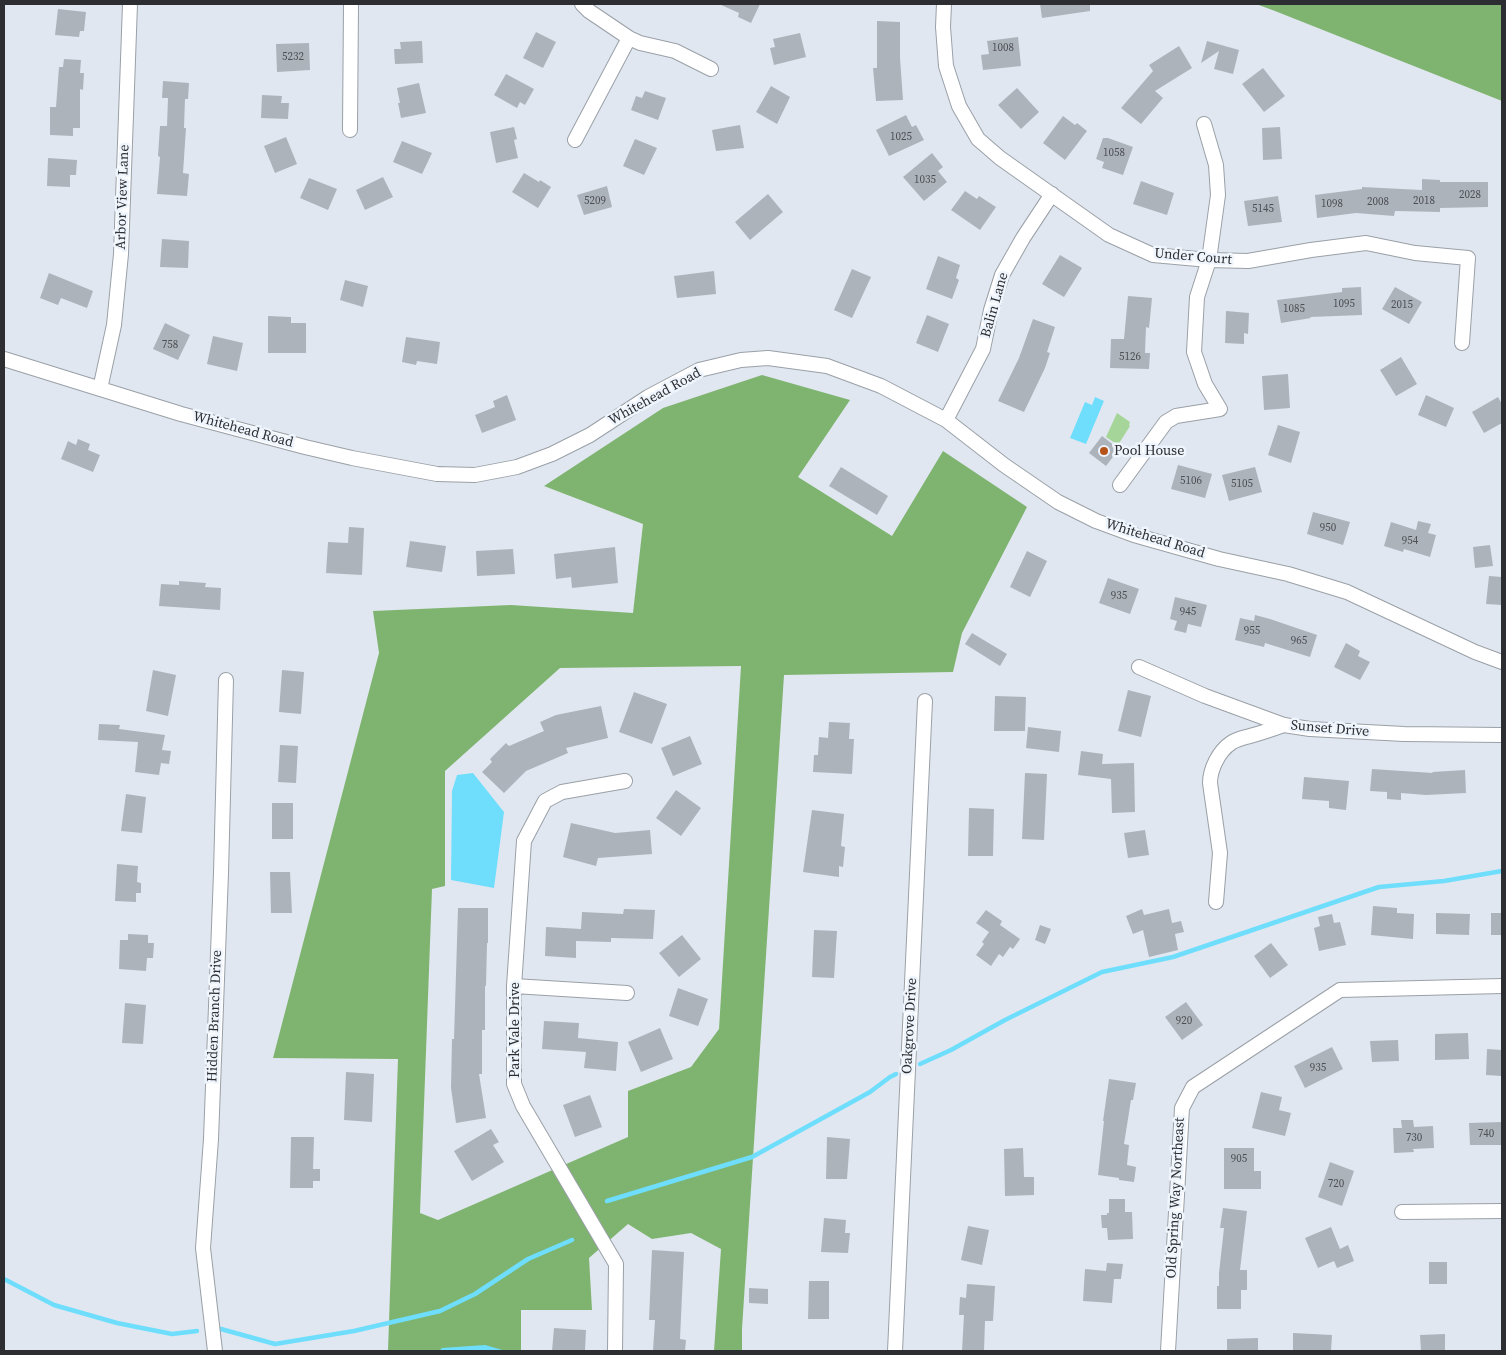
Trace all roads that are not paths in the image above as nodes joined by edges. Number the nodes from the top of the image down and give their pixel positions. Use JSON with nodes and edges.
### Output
{"nodes":[{"id":1,"x":130,"y":4,"type":"edge"},
{"id":2,"x":351,"y":4,"type":"edge"},
{"id":3,"x":582,"y":4,"type":"edge"},
{"id":4,"x":944,"y":4,"type":"edge"},
{"id":5,"x":629,"y":38,"type":"junction"},
{"id":6,"x":711,"y":69,"type":"dead end"},
{"id":7,"x":1204,"y":124,"type":"dead end"},
{"id":8,"x":350,"y":130,"type":"dead end"},
{"id":9,"x":575,"y":140,"type":"dead end"},
{"id":10,"x":1052,"y":194,"type":"junction"},
{"id":11,"x":1209,"y":260,"type":"junction"},
{"id":12,"x":1462,"y":344,"type":"dead end"},
{"id":13,"x":4,"y":359,"type":"edge"},
{"id":14,"x":100,"y":388,"type":"junction"},
{"id":15,"x":946,"y":420,"type":"junction"},
{"id":16,"x":1120,"y":485,"type":"dead end"},
{"id":17,"x":1502,"y":662,"type":"edge"},
{"id":18,"x":1140,"y":667,"type":"dead end"},
{"id":19,"x":226,"y":680,"type":"dead end"},
{"id":20,"x":925,"y":701,"type":"dead end"},
{"id":21,"x":1284,"y":725,"type":"junction"},
{"id":22,"x":1502,"y":735,"type":"edge"},
{"id":23,"x":625,"y":780,"type":"dead end"},
{"id":24,"x":1216,"y":902,"type":"dead end"},
{"id":25,"x":514,"y":986,"type":"junction"},
{"id":26,"x":1502,"y":986,"type":"edge"},
{"id":27,"x":627,"y":993,"type":"dead end"},
{"id":28,"x":1502,"y":1211,"type":"edge"},
{"id":29,"x":1402,"y":1212,"type":"dead end"},
{"id":30,"x":215,"y":1351,"type":"edge"},
{"id":31,"x":615,"y":1351,"type":"edge"},
{"id":32,"x":896,"y":1351,"type":"edge"},
{"id":33,"x":1168,"y":1351,"type":"edge"}],
"edges":[{"from":1,"to":14,"type":"street","name":"Arbor View Lane"},
{"from":2,"to":8,"type":"street"},
{"from":3,"to":5,"type":"street"},
{"from":4,"to":10,"type":"street","name":"Under Court"},
{"from":5,"to":6,"type":"street"},
{"from":5,"to":9,"type":"street"},
{"from":7,"to":11,"type":"street"},
{"from":10,"to":11,"type":"street","name":"Under Court"},
{"from":10,"to":15,"type":"street","name":"Balin Lane"},
{"from":11,"to":12,"type":"street","name":"Under Court"},
{"from":11,"to":16,"type":"street"},
{"from":13,"to":14,"type":"street","name":"Whitehead Road"},
{"from":14,"to":15,"type":"street","name":"Whitehead Road"},
{"from":15,"to":17,"type":"street","name":"Whitehead Road"},
{"from":18,"to":21,"type":"street","name":"Sunset Drive"},
{"from":19,"to":30,"type":"street","name":"Hidden Branch Drive"},
{"from":20,"to":32,"type":"street","name":"Oakgrove Drive"},
{"from":21,"to":22,"type":"street","name":"Sunset Drive"},
{"from":21,"to":24,"type":"street"},
{"from":23,"to":25,"type":"street","name":"Park Vale Drive"},
{"from":25,"to":27,"type":"street"},
{"from":25,"to":31,"type":"street","name":"Park Vale Drive"},
{"from":26,"to":33,"type":"street","name":"Old Spring Way Northeast"},
{"from":28,"to":29,"type":"street"}]}
